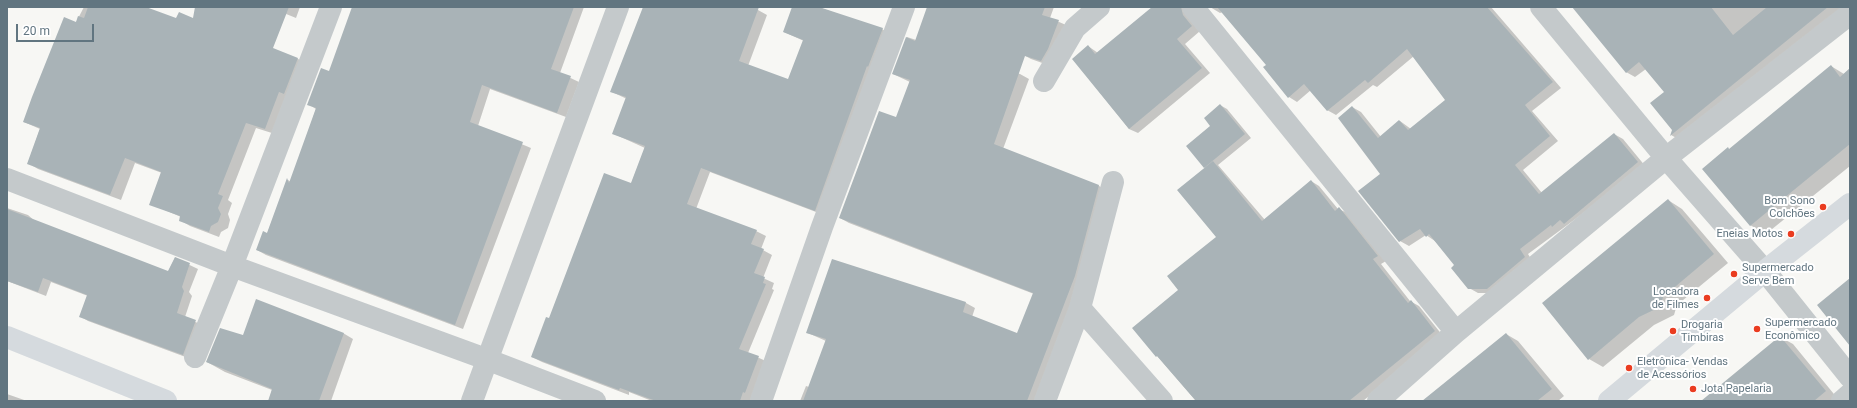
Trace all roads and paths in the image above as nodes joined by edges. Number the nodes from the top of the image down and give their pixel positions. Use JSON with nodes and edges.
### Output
{"nodes":[{"id":1,"x":331,"y":7,"type":"edge"},
{"id":2,"x":618,"y":7,"type":"edge"},
{"id":3,"x":1099,"y":7,"type":"edge"},
{"id":4,"x":1193,"y":7,"type":"edge"},
{"id":5,"x":1541,"y":7,"type":"edge"},
{"id":6,"x":902,"y":8,"type":"edge"},
{"id":7,"x":1850,"y":14,"type":"edge"},
{"id":8,"x":1044,"y":81,"type":"dead end"},
{"id":9,"x":1666,"y":158,"type":"junction"},
{"id":10,"x":7,"y":179,"type":"edge"},
{"id":11,"x":1113,"y":182,"type":"dead end"},
{"id":12,"x":1850,"y":204,"type":"edge"},
{"id":13,"x":232,"y":266,"type":"junction"},
{"id":14,"x":1765,"y":271,"type":"junction"},
{"id":15,"x":1080,"y":308,"type":"junction"},
{"id":16,"x":1456,"y":332,"type":"junction"},
{"id":17,"x":7,"y":337,"type":"edge"},
{"id":18,"x":195,"y":357,"type":"dead end"},
{"id":19,"x":486,"y":359,"type":"junction"},
{"id":20,"x":1850,"y":376,"type":"edge"},
{"id":21,"x":1850,"y":394,"type":"edge"},
{"id":22,"x":166,"y":401,"type":"edge"},
{"id":23,"x":472,"y":401,"type":"edge"},
{"id":24,"x":595,"y":401,"type":"edge"},
{"id":25,"x":761,"y":401,"type":"edge"},
{"id":26,"x":1045,"y":401,"type":"edge"},
{"id":27,"x":1162,"y":401,"type":"edge"},
{"id":28,"x":1378,"y":401,"type":"edge"},
{"id":29,"x":1609,"y":401,"type":"edge"},
{"id":30,"x":1842,"y":401,"type":"edge"}],
"edges":[{"from":1,"to":13,"type":"street"},
{"from":2,"to":19,"type":"street"},
{"from":3,"to":8,"type":"street"},
{"from":4,"to":16,"type":"street"},
{"from":5,"to":9,"type":"street"},
{"from":6,"to":25,"type":"street"},
{"from":7,"to":9,"type":"street"},
{"from":9,"to":14,"type":"street"},
{"from":9,"to":16,"type":"street"},
{"from":10,"to":13,"type":"street"},
{"from":11,"to":15,"type":"street"},
{"from":12,"to":14,"type":"street"},
{"from":13,"to":18,"type":"street"},
{"from":13,"to":19,"type":"street"},
{"from":14,"to":20,"type":"street"},
{"from":14,"to":29,"type":"street"},
{"from":15,"to":26,"type":"street"},
{"from":15,"to":27,"type":"street"},
{"from":16,"to":28,"type":"street"},
{"from":17,"to":22,"type":"street"},
{"from":19,"to":23,"type":"street"},
{"from":19,"to":24,"type":"street"},
{"from":21,"to":30,"type":"street"}]}
